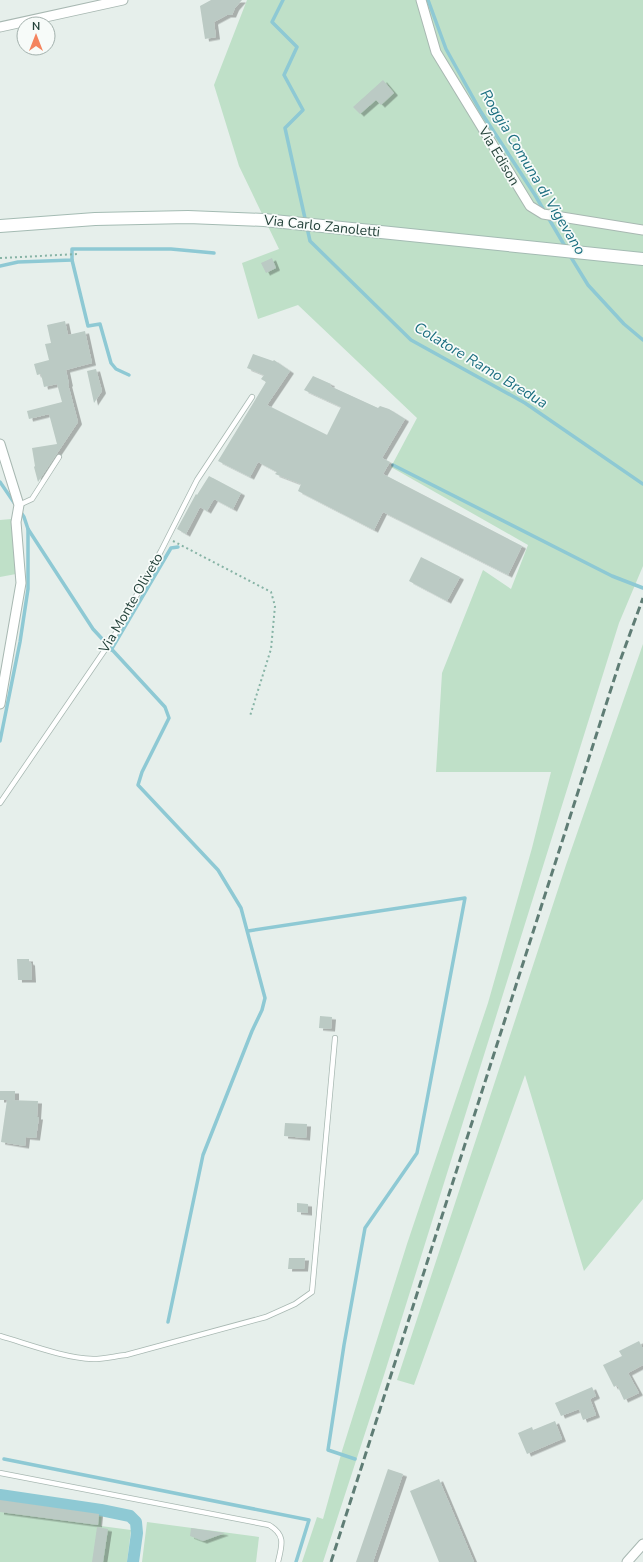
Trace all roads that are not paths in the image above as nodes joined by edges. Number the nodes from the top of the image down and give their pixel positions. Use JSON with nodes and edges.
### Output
{"nodes":[{"id":1,"x":123,"y":0,"type":"edge"},
{"id":2,"x":421,"y":0,"type":"edge"},
{"id":3,"x":0,"y":27,"type":"edge"},
{"id":4,"x":0,"y":226,"type":"edge"},
{"id":5,"x":643,"y":230,"type":"edge"},
{"id":6,"x":643,"y":259,"type":"edge"},
{"id":7,"x":252,"y":397,"type":"dead end"},
{"id":8,"x":0,"y":444,"type":"edge"},
{"id":9,"x":58,"y":457,"type":"dead end"},
{"id":10,"x":18,"y":508,"type":"junction"},
{"id":11,"x":0,"y":704,"type":"edge"},
{"id":12,"x":0,"y":803,"type":"edge"},
{"id":13,"x":335,"y":1038,"type":"dead end"},
{"id":14,"x":0,"y":1336,"type":"edge"},
{"id":15,"x":0,"y":1473,"type":"edge"},
{"id":16,"x":643,"y":1544,"type":"edge"},
{"id":17,"x":278,"y":1562,"type":"edge"},
{"id":18,"x":627,"y":1562,"type":"edge"}],
"edges":[{"from":1,"to":3,"type":"street"},
{"from":2,"to":5,"type":"street","name":"Via Edison"},
{"from":4,"to":6,"type":"main road","name":"Via Carlo Zanoletti"},
{"from":7,"to":12,"type":"lane","name":"Via Monte Oliveto"},
{"from":8,"to":10,"type":"street"},
{"from":9,"to":10,"type":"lane"},
{"from":10,"to":11,"type":"street"},
{"from":13,"to":14,"type":"lane"},
{"from":15,"to":17,"type":"lane"},
{"from":16,"to":18,"type":"street"}]}
